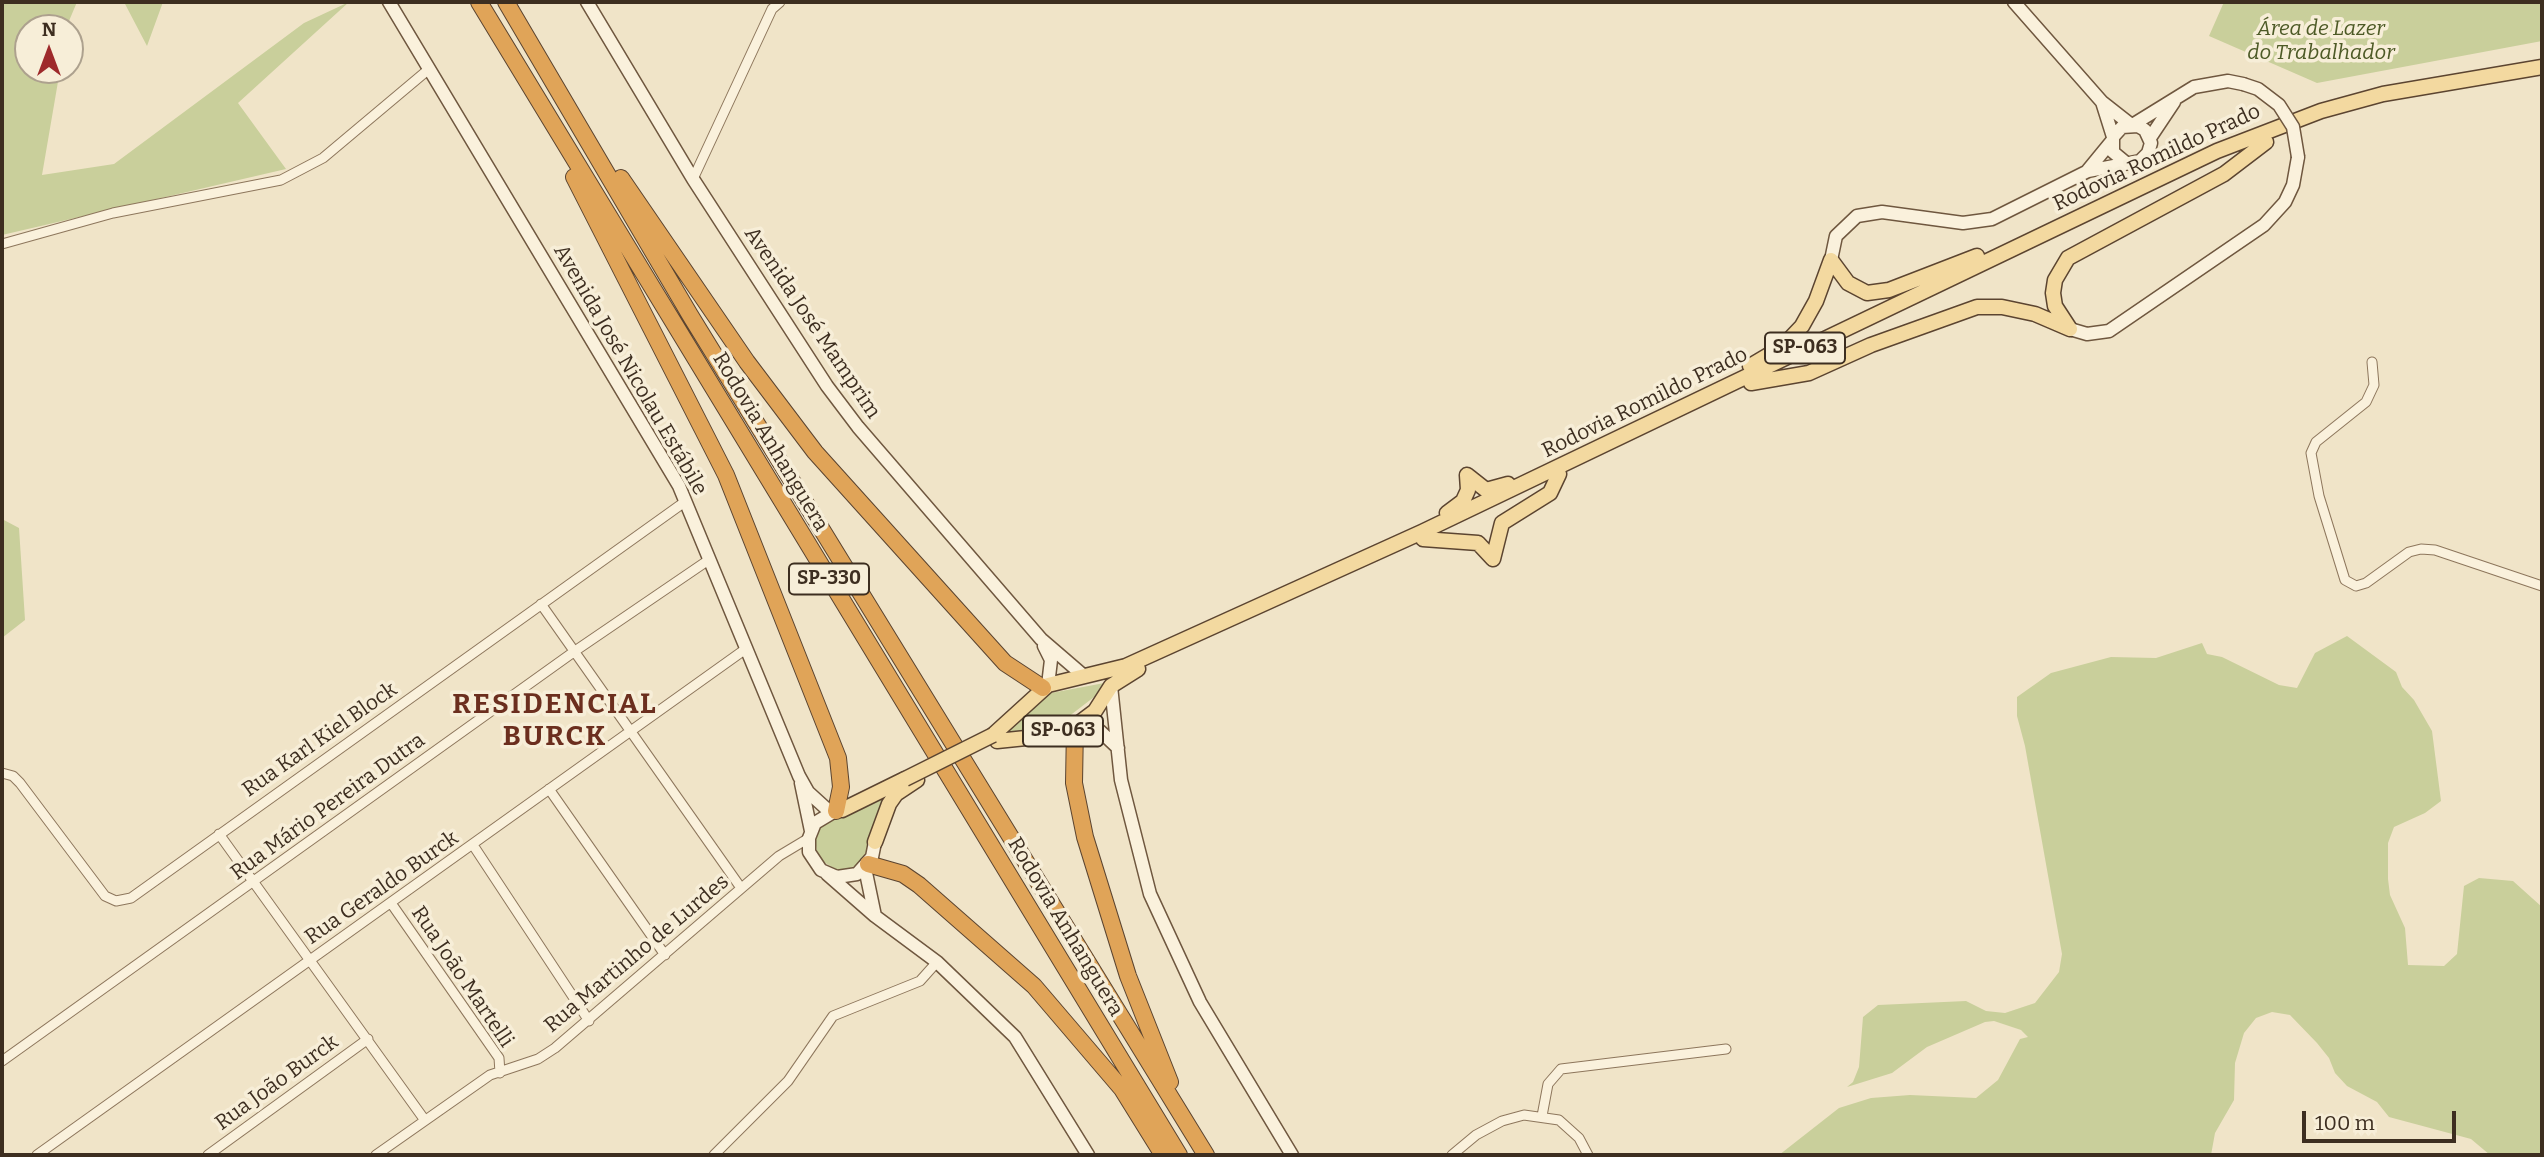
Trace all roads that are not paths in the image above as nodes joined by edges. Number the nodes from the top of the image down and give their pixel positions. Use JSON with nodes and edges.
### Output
{"nodes":[{"id":1,"x":389,"y":2,"type":"edge"},
{"id":2,"x":479,"y":2,"type":"edge"},
{"id":3,"x":506,"y":2,"type":"edge"},
{"id":4,"x":587,"y":2,"type":"edge"},
{"id":5,"x":780,"y":2,"type":"edge"},
{"id":6,"x":2014,"y":2,"type":"edge"},
{"id":7,"x":2542,"y":67,"type":"edge"},
{"id":8,"x":429,"y":69,"type":"junction"},
{"id":9,"x":2542,"y":74,"type":"edge"},
{"id":10,"x":554,"y":81,"type":"junction"},
{"id":11,"x":531,"y":89,"type":"junction"},
{"id":12,"x":2178,"y":96,"type":"junction"},
{"id":13,"x":2102,"y":102,"type":"junction"},
{"id":14,"x":2132,"y":124,"type":"junction"},
{"id":15,"x":2150,"y":138,"type":"junction"},
{"id":16,"x":2112,"y":139,"type":"junction"},
{"id":17,"x":2266,"y":142,"type":"junction"},
{"id":18,"x":2125,"y":162,"type":"junction"},
{"id":19,"x":2088,"y":171,"type":"junction"},
{"id":20,"x":694,"y":179,"type":"junction"},
{"id":21,"x":2035,"y":238,"type":"junction"},
{"id":22,"x":2,"y":244,"type":"edge"},
{"id":23,"x":1831,"y":260,"type":"junction"},
{"id":24,"x":2070,"y":329,"type":"junction"},
{"id":25,"x":2372,"y":362,"type":"dead end"},
{"id":26,"x":1751,"y":383,"type":"junction"},
{"id":27,"x":1702,"y":398,"type":"junction"},
{"id":28,"x":1557,"y":472,"type":"junction"},
{"id":29,"x":686,"y":501,"type":"junction"},
{"id":30,"x":1423,"y":535,"type":"junction"},
{"id":31,"x":710,"y":559,"type":"junction"},
{"id":32,"x":2542,"y":586,"type":"edge"},
{"id":33,"x":541,"y":604,"type":"junction"},
{"id":34,"x":1041,"y":639,"type":"junction"},
{"id":35,"x":747,"y":648,"type":"junction"},
{"id":36,"x":575,"y":651,"type":"junction"},
{"id":37,"x":1084,"y":676,"type":"junction"},
{"id":38,"x":1111,"y":686,"type":"junction"},
{"id":39,"x":1046,"y":687,"type":"junction"},
{"id":40,"x":1076,"y":724,"type":"junction"},
{"id":41,"x":633,"y":731,"type":"junction"},
{"id":42,"x":995,"y":738,"type":"junction"},
{"id":43,"x":1119,"y":748,"type":"junction"},
{"id":44,"x":2,"y":773,"type":"edge"},
{"id":45,"x":799,"y":776,"type":"junction"},
{"id":46,"x":911,"y":779,"type":"junction"},
{"id":47,"x":549,"y":789,"type":"junction"},
{"id":48,"x":836,"y":811,"type":"junction"},
{"id":49,"x":219,"y":834,"type":"junction"},
{"id":50,"x":810,"y":835,"type":"junction"},
{"id":51,"x":876,"y":842,"type":"joint"},
{"id":52,"x":473,"y":845,"type":"junction"},
{"id":53,"x":867,"y":866,"type":"junction"},
{"id":54,"x":827,"y":874,"type":"junction"},
{"id":55,"x":255,"y":881,"type":"junction"},
{"id":56,"x":741,"y":888,"type":"junction"},
{"id":57,"x":391,"y":903,"type":"junction"},
{"id":58,"x":875,"y":916,"type":"junction"},
{"id":59,"x":666,"y":955,"type":"junction"},
{"id":60,"x":312,"y":960,"type":"junction"},
{"id":61,"x":937,"y":962,"type":"junction"},
{"id":62,"x":589,"y":1020,"type":"junction"},
{"id":63,"x":368,"y":1039,"type":"junction"},
{"id":64,"x":1726,"y":1049,"type":"dead end"},
{"id":65,"x":2,"y":1061,"type":"edge"},
{"id":66,"x":500,"y":1073,"type":"junction"},
{"id":67,"x":1542,"y":1116,"type":"junction"},
{"id":68,"x":424,"y":1119,"type":"junction"},
{"id":69,"x":1190,"y":1130,"type":"junction"},
{"id":70,"x":37,"y":1155,"type":"edge"},
{"id":71,"x":208,"y":1155,"type":"edge"},
{"id":72,"x":376,"y":1155,"type":"edge"},
{"id":73,"x":714,"y":1155,"type":"edge"},
{"id":74,"x":1088,"y":1155,"type":"edge"},
{"id":75,"x":1163,"y":1155,"type":"edge"},
{"id":76,"x":1179,"y":1155,"type":"edge"},
{"id":77,"x":1206,"y":1155,"type":"edge"},
{"id":78,"x":1292,"y":1155,"type":"edge"},
{"id":79,"x":1452,"y":1155,"type":"edge"},
{"id":80,"x":1588,"y":1155,"type":"edge"}],
"edges":[{"from":1,"to":8,"type":"main road","name":"Avenida José Nicolau Estábile"},
{"from":2,"to":11,"type":"highway","name":"Rodovia Anhanguera","number":"SP-330"},
{"from":3,"to":10,"type":"highway","name":"Rodovia Anhanguera","number":"SP-330"},
{"from":4,"to":20,"type":"main road","name":"Avenida José Mamprim"},
{"from":5,"to":20,"type":"street"},
{"from":6,"to":13,"type":"main road"},
{"from":7,"to":21,"type":"main road","name":"Rodovia Romildo Prado","number":"SP-063"},
{"from":8,"to":22,"type":"street"},
{"from":8,"to":29,"type":"main road","name":"Avenida José Nicolau Estábile"},
{"from":9,"to":17,"type":"main road","name":"Rodovia Romildo Prado","number":"SP-063"},
{"from":10,"to":39,"type":"highway"},
{"from":10,"to":69,"type":"highway","name":"Rodovia Anhanguera","number":"SP-330"},
{"from":11,"to":48,"type":"highway"},
{"from":11,"to":76,"type":"highway","name":"Rodovia Anhanguera","number":"SP-330"},
{"from":12,"to":14,"type":"main road"},
{"from":12,"to":15,"type":"main road"},
{"from":12,"to":24,"type":"main road","bridge":true},
{"from":13,"to":14,"type":"main road"},
{"from":13,"to":16,"type":"main road"},
{"from":14,"to":15,"type":"main road"},
{"from":14,"to":16,"type":"main road"},
{"from":15,"to":18,"type":"main road"},
{"from":16,"to":18,"type":"main road"},
{"from":16,"to":19,"type":"main road"},
{"from":17,"to":24,"type":"main road"},
{"from":17,"to":26,"type":"main road","name":"Rodovia Romildo Prado","number":"SP-063"},
{"from":18,"to":19,"type":"main road"},
{"from":19,"to":23,"type":"main road"},
{"from":20,"to":34,"type":"main road","name":"Avenida José Mamprim"},
{"from":21,"to":23,"type":"main road"},
{"from":21,"to":27,"type":"main road","name":"Rodovia Romildo Prado","number":"SP-063"},
{"from":23,"to":27,"type":"main road"},
{"from":24,"to":26,"type":"main road"},
{"from":25,"to":32,"type":"street"},
{"from":26,"to":28,"type":"main road","name":"Rodovia Romildo Prado","number":"SP-063"},
{"from":27,"to":28,"type":"main road","name":"Rodovia Romildo Prado","number":"SP-063"},
{"from":28,"to":30,"type":"main road","name":"Rodovia Romildo Prado","number":"SP-063"},
{"from":28,"to":30,"type":"main road"},
{"from":28,"to":30,"type":"main road"},
{"from":29,"to":31,"type":"main road","name":"Avenida José Nicolau Estábile"},
{"from":29,"to":33,"type":"street","name":"Rua Karl Kiel Block"},
{"from":30,"to":37,"type":"main road","name":"Rodovia Romildo Prado","number":"SP-063"},
{"from":30,"to":38,"type":"main road","name":"Rodovia Romildo Prado","number":"SP-063"},
{"from":31,"to":35,"type":"main road","name":"Avenida José Nicolau Estábile"},
{"from":31,"to":36,"type":"street","name":"Rua Mário Pereira Dutra"},
{"from":33,"to":36,"type":"street"},
{"from":33,"to":49,"type":"street","name":"Rua Karl Kiel Block"},
{"from":34,"to":37,"type":"main road","name":"Avenida José Mamprim"},
{"from":34,"to":39,"type":"main road","name":"Avenida José Mamprim"},
{"from":35,"to":41,"type":"street","name":"Rua Geraldo Burck"},
{"from":35,"to":45,"type":"main road","name":"Avenida José Nicolau Estábile"},
{"from":36,"to":41,"type":"street"},
{"from":36,"to":55,"type":"street","name":"Rua Mário Pereira Dutra"},
{"from":37,"to":39,"type":"main road","number":"SP-063"},
{"from":38,"to":40,"type":"main road","number":"SP-063"},
{"from":38,"to":43,"type":"main road"},
{"from":39,"to":42,"type":"main road","number":"SP-063"},
{"from":40,"to":42,"type":"main road","number":"SP-063"},
{"from":40,"to":43,"type":"main road"},
{"from":40,"to":69,"type":"highway"},
{"from":41,"to":47,"type":"street","name":"Rua Geraldo Burck"},
{"from":41,"to":56,"type":"street"},
{"from":42,"to":46,"type":"main road","number":"SP-063"},
{"from":43,"to":78,"type":"main road"},
{"from":44,"to":49,"type":"street","name":"Rua Karl Kiel Block"},
{"from":45,"to":48,"type":"main road","name":"Avenida José Nicolau Estábile"},
{"from":45,"to":50,"type":"main road","name":"Avenida José Nicolau Estábile"},
{"from":46,"to":48,"type":"main road","number":"SP-063"},
{"from":46,"to":51,"type":"main road","number":"SP-063"},
{"from":47,"to":52,"type":"street","name":"Rua Geraldo Burck"},
{"from":47,"to":59,"type":"street"},
{"from":48,"to":50,"type":"main road"},
{"from":49,"to":55,"type":"street"},
{"from":50,"to":54,"type":"main road","name":"Avenida José Nicolau Estábile"},
{"from":50,"to":56,"type":"street","name":"Rua Martinho de Lurdes"},
{"from":51,"to":53,"type":"main road"},
{"from":52,"to":57,"type":"street","name":"Rua Geraldo Burck"},
{"from":52,"to":62,"type":"street"},
{"from":53,"to":54,"type":"main road"},
{"from":53,"to":58,"type":"main road"},
{"from":53,"to":75,"type":"highway"},
{"from":54,"to":58,"type":"main road","name":"Avenida José Nicolau Estábile"},
{"from":55,"to":60,"type":"street"},
{"from":55,"to":65,"type":"street","name":"Rua Mário Pereira Dutra"},
{"from":56,"to":59,"type":"street","name":"Rua Martinho de Lurdes"},
{"from":57,"to":60,"type":"street","name":"Rua Geraldo Burck"},
{"from":57,"to":66,"type":"street","name":"Rua João Martelli"},
{"from":58,"to":61,"type":"main road","name":"Avenida José Nicolau Estábile"},
{"from":59,"to":62,"type":"street","name":"Rua Martinho de Lurdes"},
{"from":60,"to":63,"type":"street"},
{"from":60,"to":70,"type":"street","name":"Rua Geraldo Burck"},
{"from":61,"to":73,"type":"street"},
{"from":61,"to":74,"type":"main road","name":"Avenida José Nicolau Estábile"},
{"from":62,"to":66,"type":"street","name":"Rua Martinho de Lurdes"},
{"from":63,"to":68,"type":"street"},
{"from":63,"to":71,"type":"street","name":"Rua João Burck"},
{"from":64,"to":67,"type":"street"},
{"from":66,"to":68,"type":"street","name":"Rua Martinho de Lurdes"},
{"from":67,"to":79,"type":"street"},
{"from":67,"to":80,"type":"street"},
{"from":68,"to":72,"type":"street","name":"Rua Martinho de Lurdes"},
{"from":69,"to":77,"type":"highway","name":"Rodovia Anhanguera","number":"SP-330"}]}
